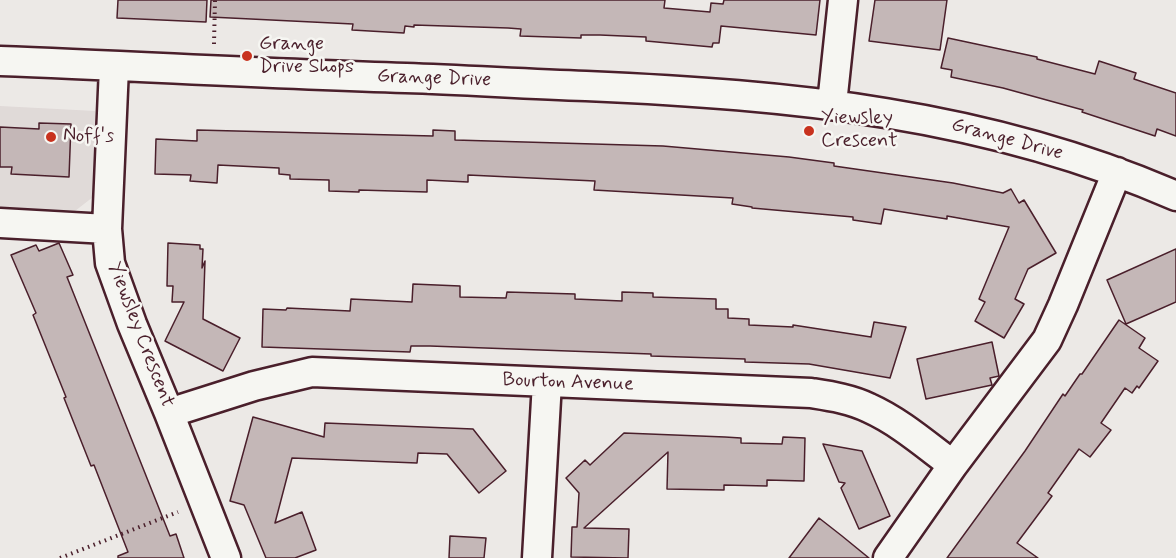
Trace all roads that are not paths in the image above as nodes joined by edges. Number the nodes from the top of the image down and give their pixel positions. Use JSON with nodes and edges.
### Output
{"nodes":[{"id":1,"x":843,"y":0,"type":"edge"},
{"id":2,"x":0,"y":61,"type":"edge"},
{"id":3,"x":114,"y":67,"type":"junction"},
{"id":4,"x":832,"y":104,"type":"junction"},
{"id":5,"x":1117,"y":172,"type":"junction"},
{"id":6,"x":1176,"y":196,"type":"edge"},
{"id":7,"x":0,"y":223,"type":"edge"},
{"id":8,"x":107,"y":229,"type":"junction"},
{"id":9,"x":547,"y":382,"type":"junction"},
{"id":10,"x":169,"y":413,"type":"junction"},
{"id":11,"x":953,"y":465,"type":"junction"},
{"id":12,"x":226,"y":558,"type":"edge"},
{"id":13,"x":537,"y":558,"type":"edge"},
{"id":14,"x":888,"y":558,"type":"edge"}],
"edges":[{"from":1,"to":4,"type":"street"},
{"from":2,"to":3,"type":"street","name":"Grange Drive"},
{"from":3,"to":4,"type":"street","name":"Grange Drive"},
{"from":3,"to":8,"type":"street","name":"Yiewsley Crescent"},
{"from":4,"to":5,"type":"street","name":"Grange Drive"},
{"from":5,"to":6,"type":"street","name":"Grange Drive"},
{"from":5,"to":11,"type":"street"},
{"from":7,"to":8,"type":"street"},
{"from":8,"to":10,"type":"street","name":"Yiewsley Crescent"},
{"from":9,"to":10,"type":"street","name":"Bourton Avenue"},
{"from":9,"to":11,"type":"street","name":"Bourton Avenue"},
{"from":9,"to":13,"type":"street"},
{"from":10,"to":12,"type":"street","name":"Yiewsley Crescent"},
{"from":11,"to":14,"type":"street"}]}
